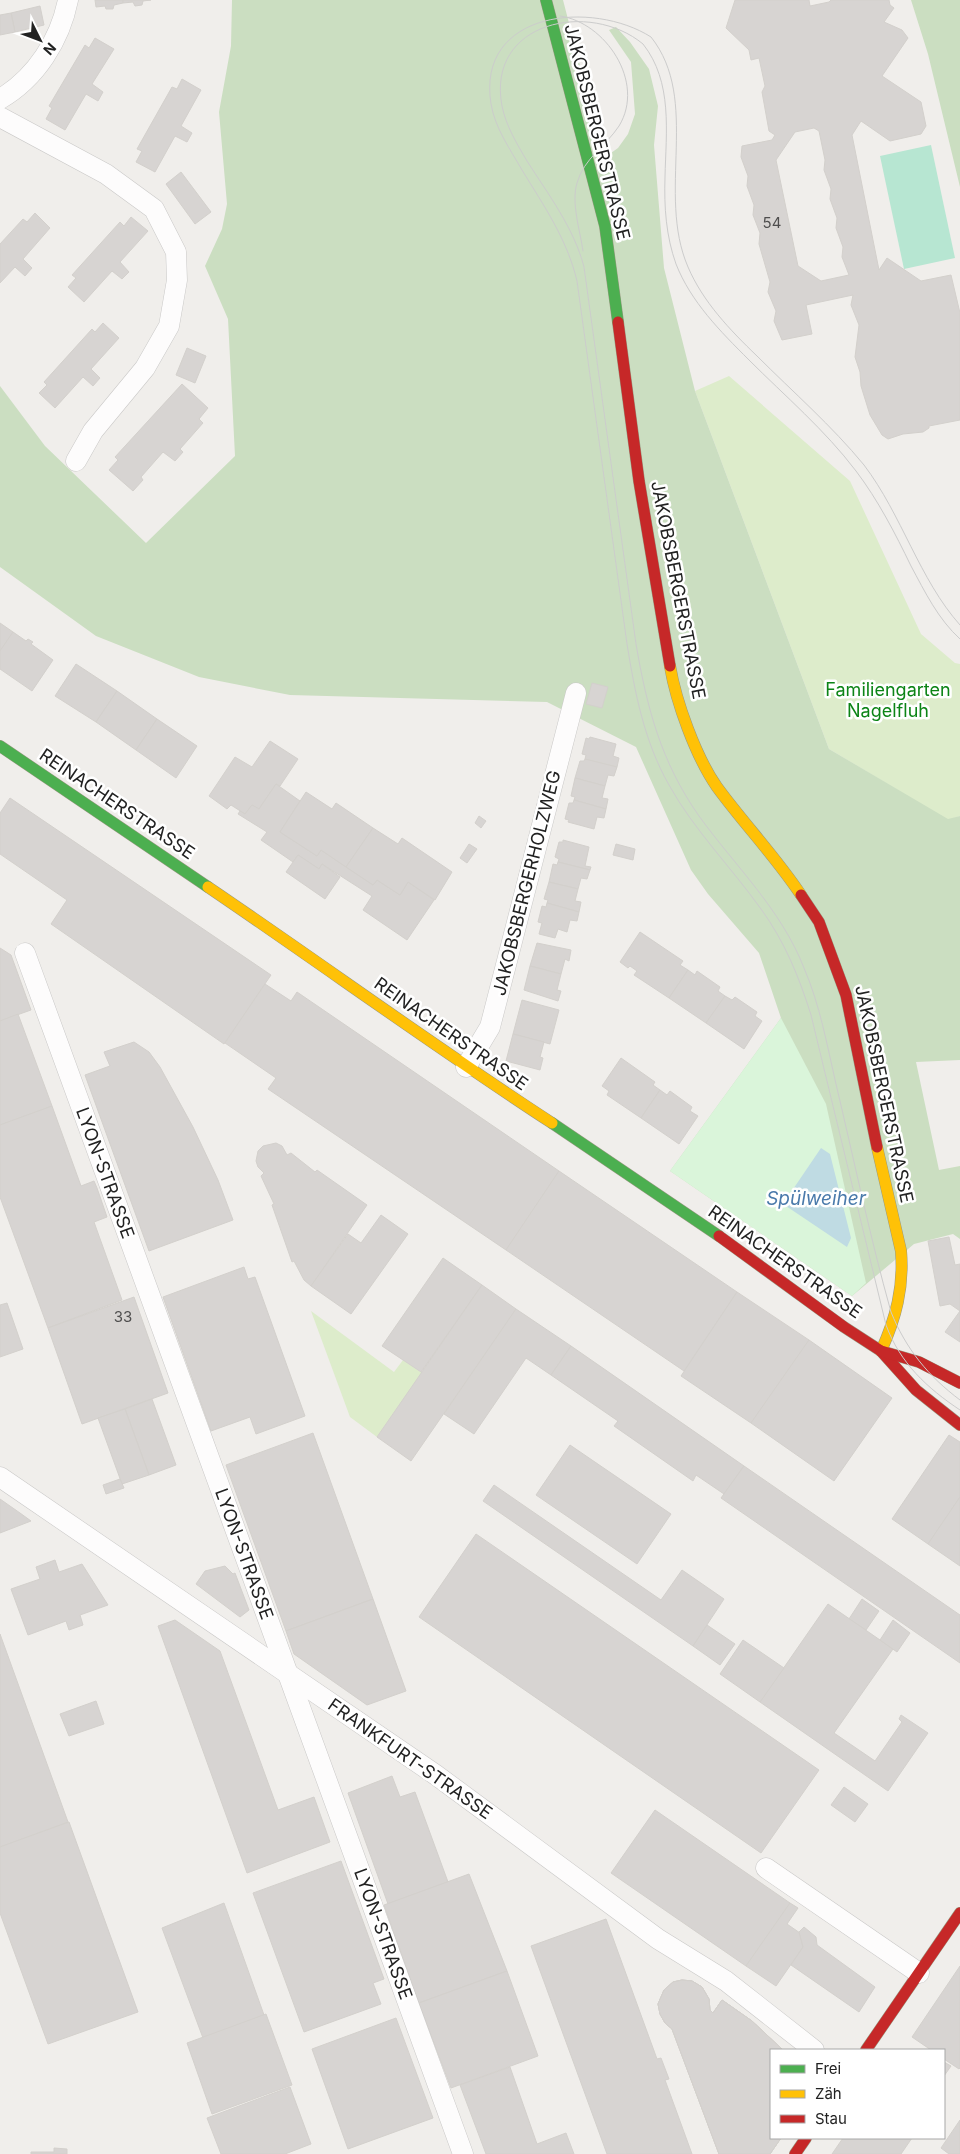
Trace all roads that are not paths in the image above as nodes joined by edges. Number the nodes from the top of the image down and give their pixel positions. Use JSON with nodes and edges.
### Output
{"nodes":[{"id":1,"x":68,"y":0,"type":"edge"},
{"id":2,"x":546,"y":0,"type":"edge"},
{"id":3,"x":0,"y":99,"type":"edge"},
{"id":4,"x":0,"y":118,"type":"edge"},
{"id":5,"x":76,"y":461,"type":"dead end"},
{"id":6,"x":576,"y":692,"type":"dead end"},
{"id":7,"x":0,"y":746,"type":"edge"},
{"id":8,"x":25,"y":953,"type":"dead end"},
{"id":9,"x":466,"y":1067,"type":"junction"},
{"id":10,"x":881,"y":1351,"type":"junction"},
{"id":11,"x":960,"y":1383,"type":"edge"},
{"id":12,"x":960,"y":1425,"type":"edge"},
{"id":13,"x":0,"y":1477,"type":"edge"},
{"id":14,"x":288,"y":1674,"type":"junction"},
{"id":15,"x":766,"y":1868,"type":"dead end"},
{"id":16,"x":960,"y":1913,"type":"edge"},
{"id":17,"x":919,"y":1973,"type":"junction"},
{"id":18,"x":813,"y":2049,"type":"edge"},
{"id":19,"x":867,"y":2049,"type":"edge"},
{"id":20,"x":805,"y":2139,"type":"edge"},
{"id":21,"x":463,"y":2154,"type":"edge"},
{"id":22,"x":795,"y":2154,"type":"edge"}],
"edges":[{"from":1,"to":3,"type":"street"},
{"from":2,"to":10,"type":"main road","name":"JAKOBSBERGERSTRASSE"},
{"from":4,"to":5,"type":"street"},
{"from":6,"to":9,"type":"street","name":"JAKOBSBERGERHOLZWEG"},
{"from":7,"to":9,"type":"main road","name":"REINACHERSTRASSE"},
{"from":8,"to":14,"type":"street","name":"LYON-STRASSE"},
{"from":9,"to":10,"type":"main road","name":"REINACHERSTRASSE"},
{"from":10,"to":11,"type":"main road","name":"REINACHERSTRASSE"},
{"from":10,"to":12,"type":"main road","name":"REINACHERSTRASSE"},
{"from":13,"to":14,"type":"street","name":"FRANKFURT-STRASSE"},
{"from":14,"to":18,"type":"street","name":"FRANKFURT-STRASSE"},
{"from":14,"to":21,"type":"street","name":"LYON-STRASSE"},
{"from":15,"to":17,"type":"street"},
{"from":16,"to":17,"type":"main road"},
{"from":17,"to":19,"type":"main road"},
{"from":20,"to":22,"type":"main road"}]}
